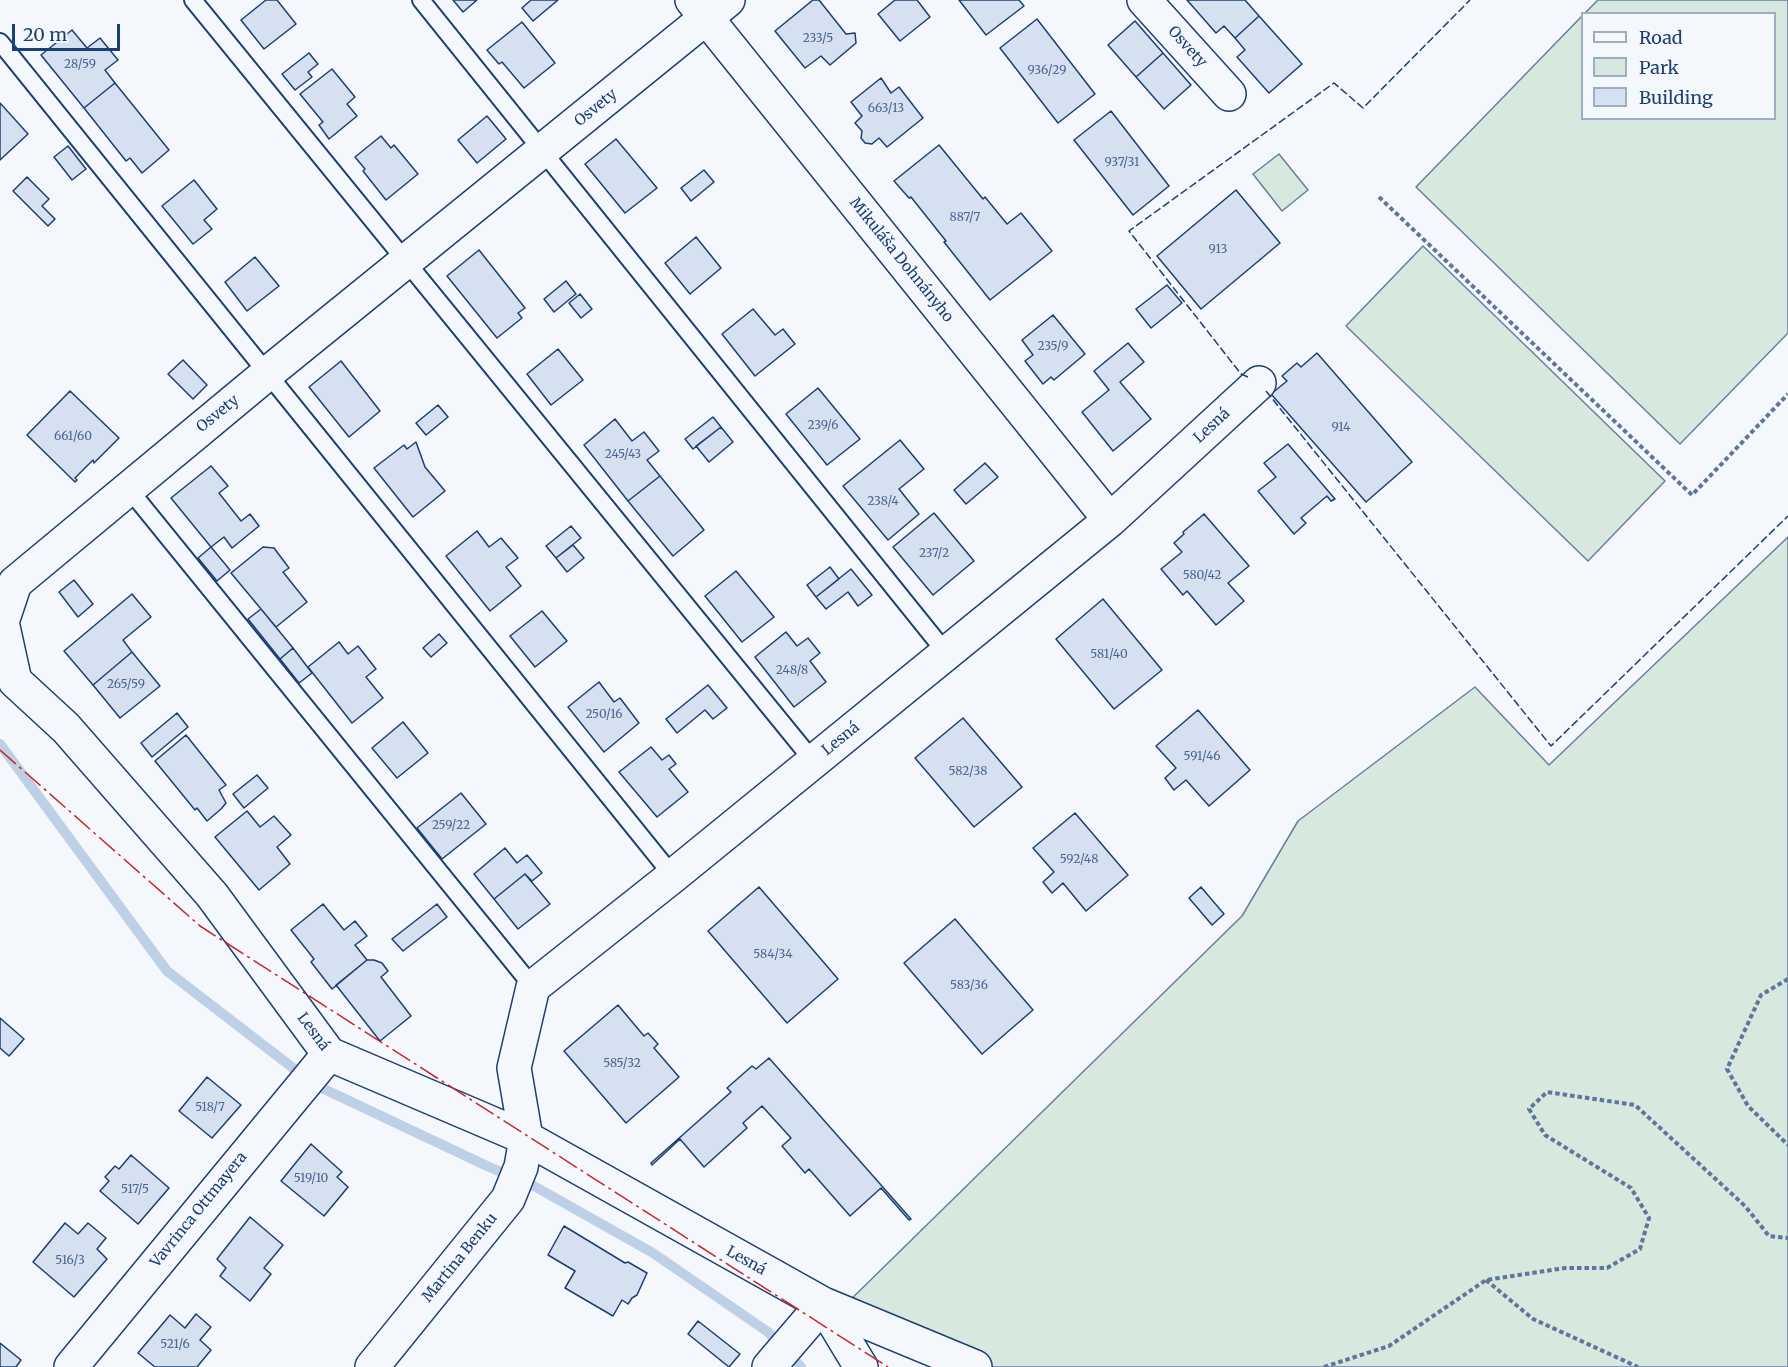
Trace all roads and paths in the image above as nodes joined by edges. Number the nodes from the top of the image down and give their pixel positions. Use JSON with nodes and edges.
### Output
{"nodes":[{"id":1,"x":193,"y":0,"type":"edge"},
{"id":2,"x":421,"y":0,"type":"edge"},
{"id":3,"x":1144,"y":0,"type":"edge"},
{"id":4,"x":709,"y":6,"type":"edge"},
{"id":5,"x":0,"y":42,"type":"edge"},
{"id":6,"x":1229,"y":94,"type":"dead end"},
{"id":7,"x":542,"y":152,"type":"junction"},
{"id":8,"x":1379,"y":197,"type":"dead end"},
{"id":9,"x":406,"y":262,"type":"junction"},
{"id":10,"x":268,"y":373,"type":"junction"},
{"id":11,"x":1259,"y":383,"type":"dead end"},
{"id":12,"x":1788,"y":394,"type":"edge"},
{"id":13,"x":128,"y":488,"type":"junction"},
{"id":14,"x":1110,"y":520,"type":"junction"},
{"id":15,"x":947,"y":654,"type":"junction"},
{"id":16,"x":8,"y":690,"type":"edge"},
{"id":17,"x":814,"y":762,"type":"junction"},
{"id":18,"x":673,"y":876,"type":"junction"},
{"id":19,"x":212,"y":895,"type":"joint"},
{"id":20,"x":1788,"y":979,"type":"edge"},
{"id":21,"x":533,"y":987,"type":"junction"},
{"id":22,"x":315,"y":1070,"type":"junction"},
{"id":23,"x":1788,"y":1145,"type":"edge"},
{"id":24,"x":524,"y":1153,"type":"junction"},
{"id":25,"x":1788,"y":1238,"type":"edge"},
{"id":26,"x":1486,"y":1280,"type":"junction"},
{"id":27,"x":823,"y":1304,"type":"junction"},
{"id":28,"x":770,"y":1366,"type":"edge"},
{"id":29,"x":71,"y":1367,"type":"edge"},
{"id":30,"x":372,"y":1367,"type":"edge"},
{"id":31,"x":861,"y":1367,"type":"edge"},
{"id":32,"x":975,"y":1367,"type":"edge"},
{"id":33,"x":1324,"y":1367,"type":"edge"},
{"id":34,"x":1638,"y":1367,"type":"edge"}],
"edges":[{"from":1,"to":9,"type":"lane"},
{"from":2,"to":7,"type":"lane"},
{"from":3,"to":6,"type":"street","name":"Osvety"},
{"from":4,"to":7,"type":"street","name":"Osvety"},
{"from":4,"to":14,"type":"street","name":"Mikuláša Dohnányho"},
{"from":5,"to":10,"type":"lane"},
{"from":7,"to":9,"type":"street","name":"Osvety"},
{"from":7,"to":15,"type":"lane"},
{"from":8,"to":12,"type":"path"},
{"from":9,"to":10,"type":"street","name":"Osvety"},
{"from":9,"to":17,"type":"lane"},
{"from":10,"to":13,"type":"street","name":"Osvety"},
{"from":10,"to":18,"type":"lane"},
{"from":11,"to":14,"type":"street","name":"Lesná"},
{"from":13,"to":16,"type":"street","name":"Osvety"},
{"from":13,"to":21,"type":"lane"},
{"from":14,"to":15,"type":"street","name":"Lesná"},
{"from":15,"to":17,"type":"street","name":"Lesná"},
{"from":16,"to":19,"type":"street","name":"Osvety"},
{"from":17,"to":18,"type":"street","name":"Lesná"},
{"from":18,"to":21,"type":"street","name":"Lesná"},
{"from":19,"to":22,"type":"street","name":"Lesná"},
{"from":20,"to":23,"type":"path"},
{"from":21,"to":24,"type":"street"},
{"from":22,"to":24,"type":"street","name":"Lesná"},
{"from":22,"to":29,"type":"street","name":"Vavrinca Ottmayera"},
{"from":24,"to":27,"type":"street","name":"Lesná"},
{"from":24,"to":30,"type":"street","name":"Martina Benku"},
{"from":25,"to":26,"type":"path"},
{"from":26,"to":33,"type":"path"},
{"from":26,"to":34,"type":"path"},
{"from":27,"to":28,"type":"street"},
{"from":27,"to":31,"type":"street"},
{"from":27,"to":32,"type":"street","name":"Lesná"}]}
